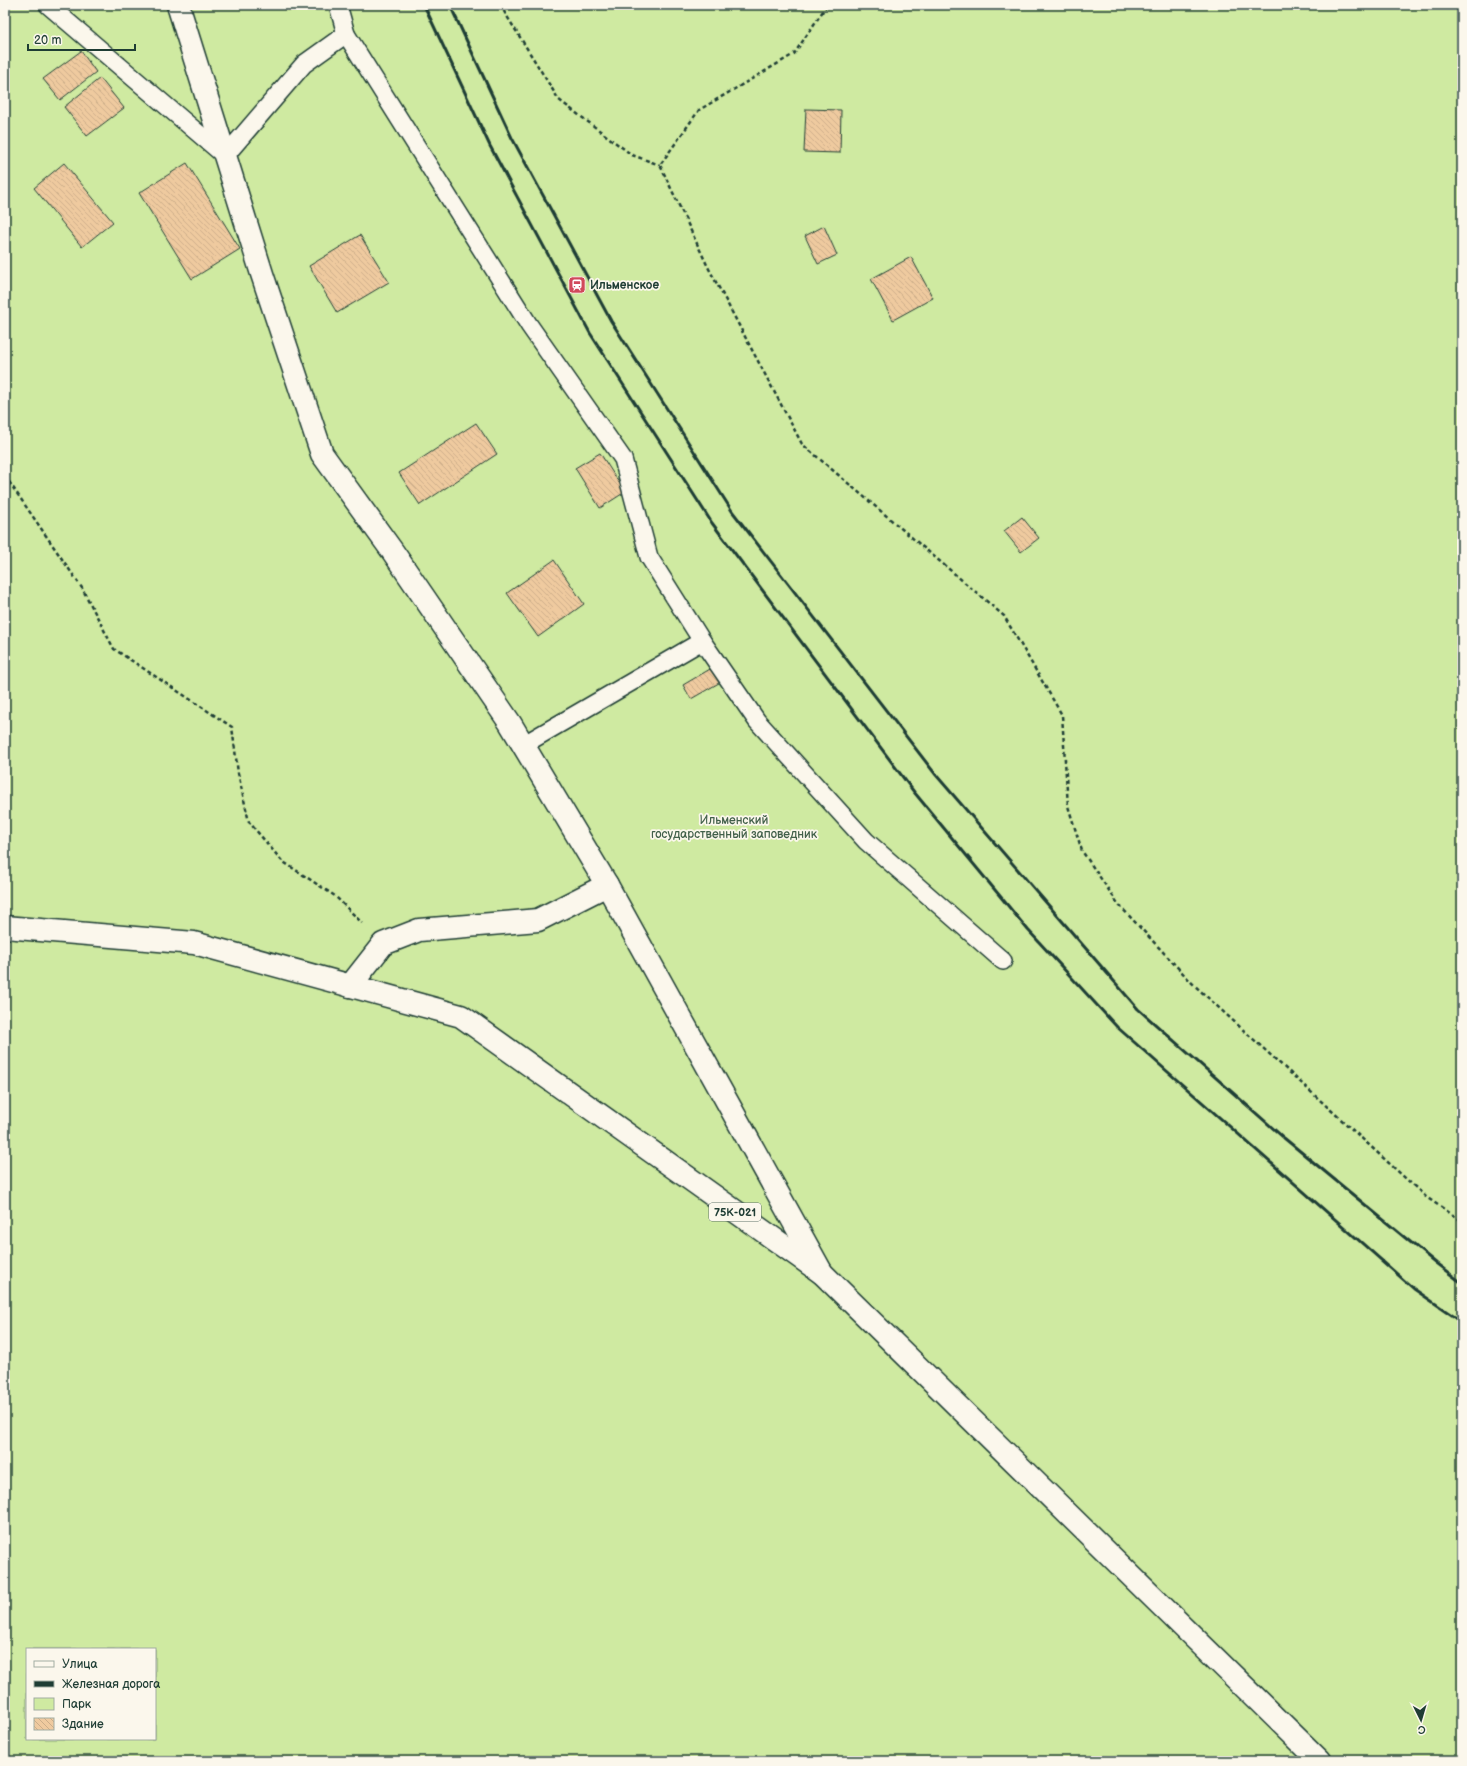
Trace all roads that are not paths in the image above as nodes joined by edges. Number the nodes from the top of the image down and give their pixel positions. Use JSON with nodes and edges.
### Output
{"nodes":[{"id":1,"x":48,"y":5,"type":"edge"},
{"id":2,"x":178,"y":5,"type":"edge"},
{"id":3,"x":338,"y":5,"type":"edge"},
{"id":4,"x":346,"y":34,"type":"junction"},
{"id":5,"x":225,"y":156,"type":"junction"},
{"id":6,"x":702,"y":641,"type":"junction"},
{"id":7,"x":523,"y":745,"type":"junction"},
{"id":8,"x":607,"y":885,"type":"junction"},
{"id":9,"x":5,"y":927,"type":"edge"},
{"id":10,"x":1003,"y":961,"type":"dead end"},
{"id":11,"x":350,"y":986,"type":"junction"},
{"id":12,"x":822,"y":1273,"type":"junction"},
{"id":13,"x":1320,"y":1761,"type":"edge"}],
"edges":[{"from":1,"to":5,"type":"lane"},
{"from":2,"to":5,"type":"street"},
{"from":3,"to":4,"type":"lane"},
{"from":4,"to":5,"type":"lane"},
{"from":4,"to":6,"type":"lane"},
{"from":5,"to":7,"type":"street"},
{"from":6,"to":7,"type":"lane"},
{"from":6,"to":10,"type":"lane"},
{"from":7,"to":8,"type":"street"},
{"from":8,"to":11,"type":"street"},
{"from":8,"to":12,"type":"street"},
{"from":9,"to":11,"type":"street","number":"75К-021"},
{"from":11,"to":12,"type":"street","number":"75К-021"},
{"from":12,"to":13,"type":"street","number":"75К-021"}]}
